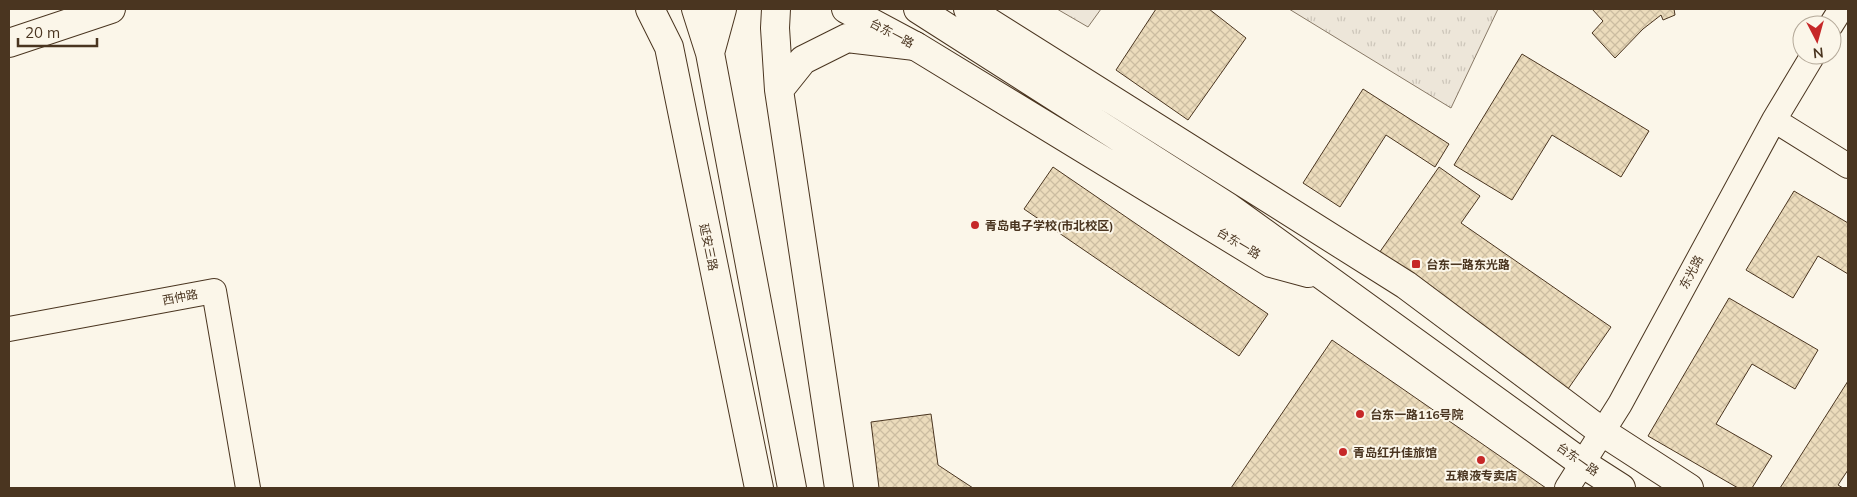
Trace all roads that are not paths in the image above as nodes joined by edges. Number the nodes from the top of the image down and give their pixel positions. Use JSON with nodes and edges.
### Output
{"nodes":[{"id":1,"x":110,"y":9,"type":"edge"},
{"id":2,"x":650,"y":9,"type":"edge"},
{"id":3,"x":696,"y":9,"type":"edge"},
{"id":4,"x":722,"y":9,"type":"edge"},
{"id":5,"x":776,"y":9,"type":"edge"},
{"id":6,"x":846,"y":9,"type":"edge"},
{"id":7,"x":918,"y":9,"type":"edge"},
{"id":8,"x":968,"y":9,"type":"edge"},
{"id":9,"x":9,"y":43,"type":"edge"},
{"id":10,"x":917,"y":47,"type":"junction"},
{"id":11,"x":710,"y":53,"type":"junction"},
{"id":12,"x":1807,"y":65,"type":"edge"},
{"id":13,"x":779,"y":90,"type":"junction"},
{"id":14,"x":1774,"y":120,"type":"junction"},
{"id":15,"x":1848,"y":166,"type":"edge"},
{"id":16,"x":1324,"y":277,"type":"junction"},
{"id":17,"x":9,"y":330,"type":"edge"},
{"id":18,"x":1601,"y":431,"type":"junction"},
{"id":19,"x":1582,"y":463,"type":"junction"},
{"id":20,"x":248,"y":488,"type":"edge"},
{"id":21,"x":759,"y":488,"type":"edge"},
{"id":22,"x":792,"y":488,"type":"edge"},
{"id":23,"x":839,"y":488,"type":"edge"},
{"id":24,"x":1567,"y":488,"type":"edge"},
{"id":25,"x":1621,"y":488,"type":"edge"},
{"id":26,"x":1689,"y":488,"type":"edge"}],
"edges":[{"from":1,"to":9,"type":"main road"},
{"from":2,"to":21,"type":"main road","name":"延安三路"},
{"from":3,"to":11,"type":"main road"},
{"from":4,"to":11,"type":"main road"},
{"from":5,"to":13,"type":"main road"},
{"from":6,"to":10,"type":"main road","name":"台东一路"},
{"from":7,"to":16,"type":"main road"},
{"from":8,"to":18,"type":"main road"},
{"from":10,"to":13,"type":"main road"},
{"from":10,"to":16,"type":"main road","name":"台东一路"},
{"from":11,"to":22,"type":"main road"},
{"from":12,"to":14,"type":"street","name":"东光路"},
{"from":13,"to":23,"type":"main road"},
{"from":14,"to":15,"type":"street"},
{"from":14,"to":18,"type":"street","name":"东光路"},
{"from":16,"to":19,"type":"main road","name":"台东一路"},
{"from":17,"to":20,"type":"street","name":"西仲路"},
{"from":18,"to":19,"type":"street","name":"东光路"},
{"from":18,"to":26,"type":"main road"},
{"from":19,"to":24,"type":"street","name":"东光路"},
{"from":19,"to":25,"type":"main road","name":"台东一路"}]}
